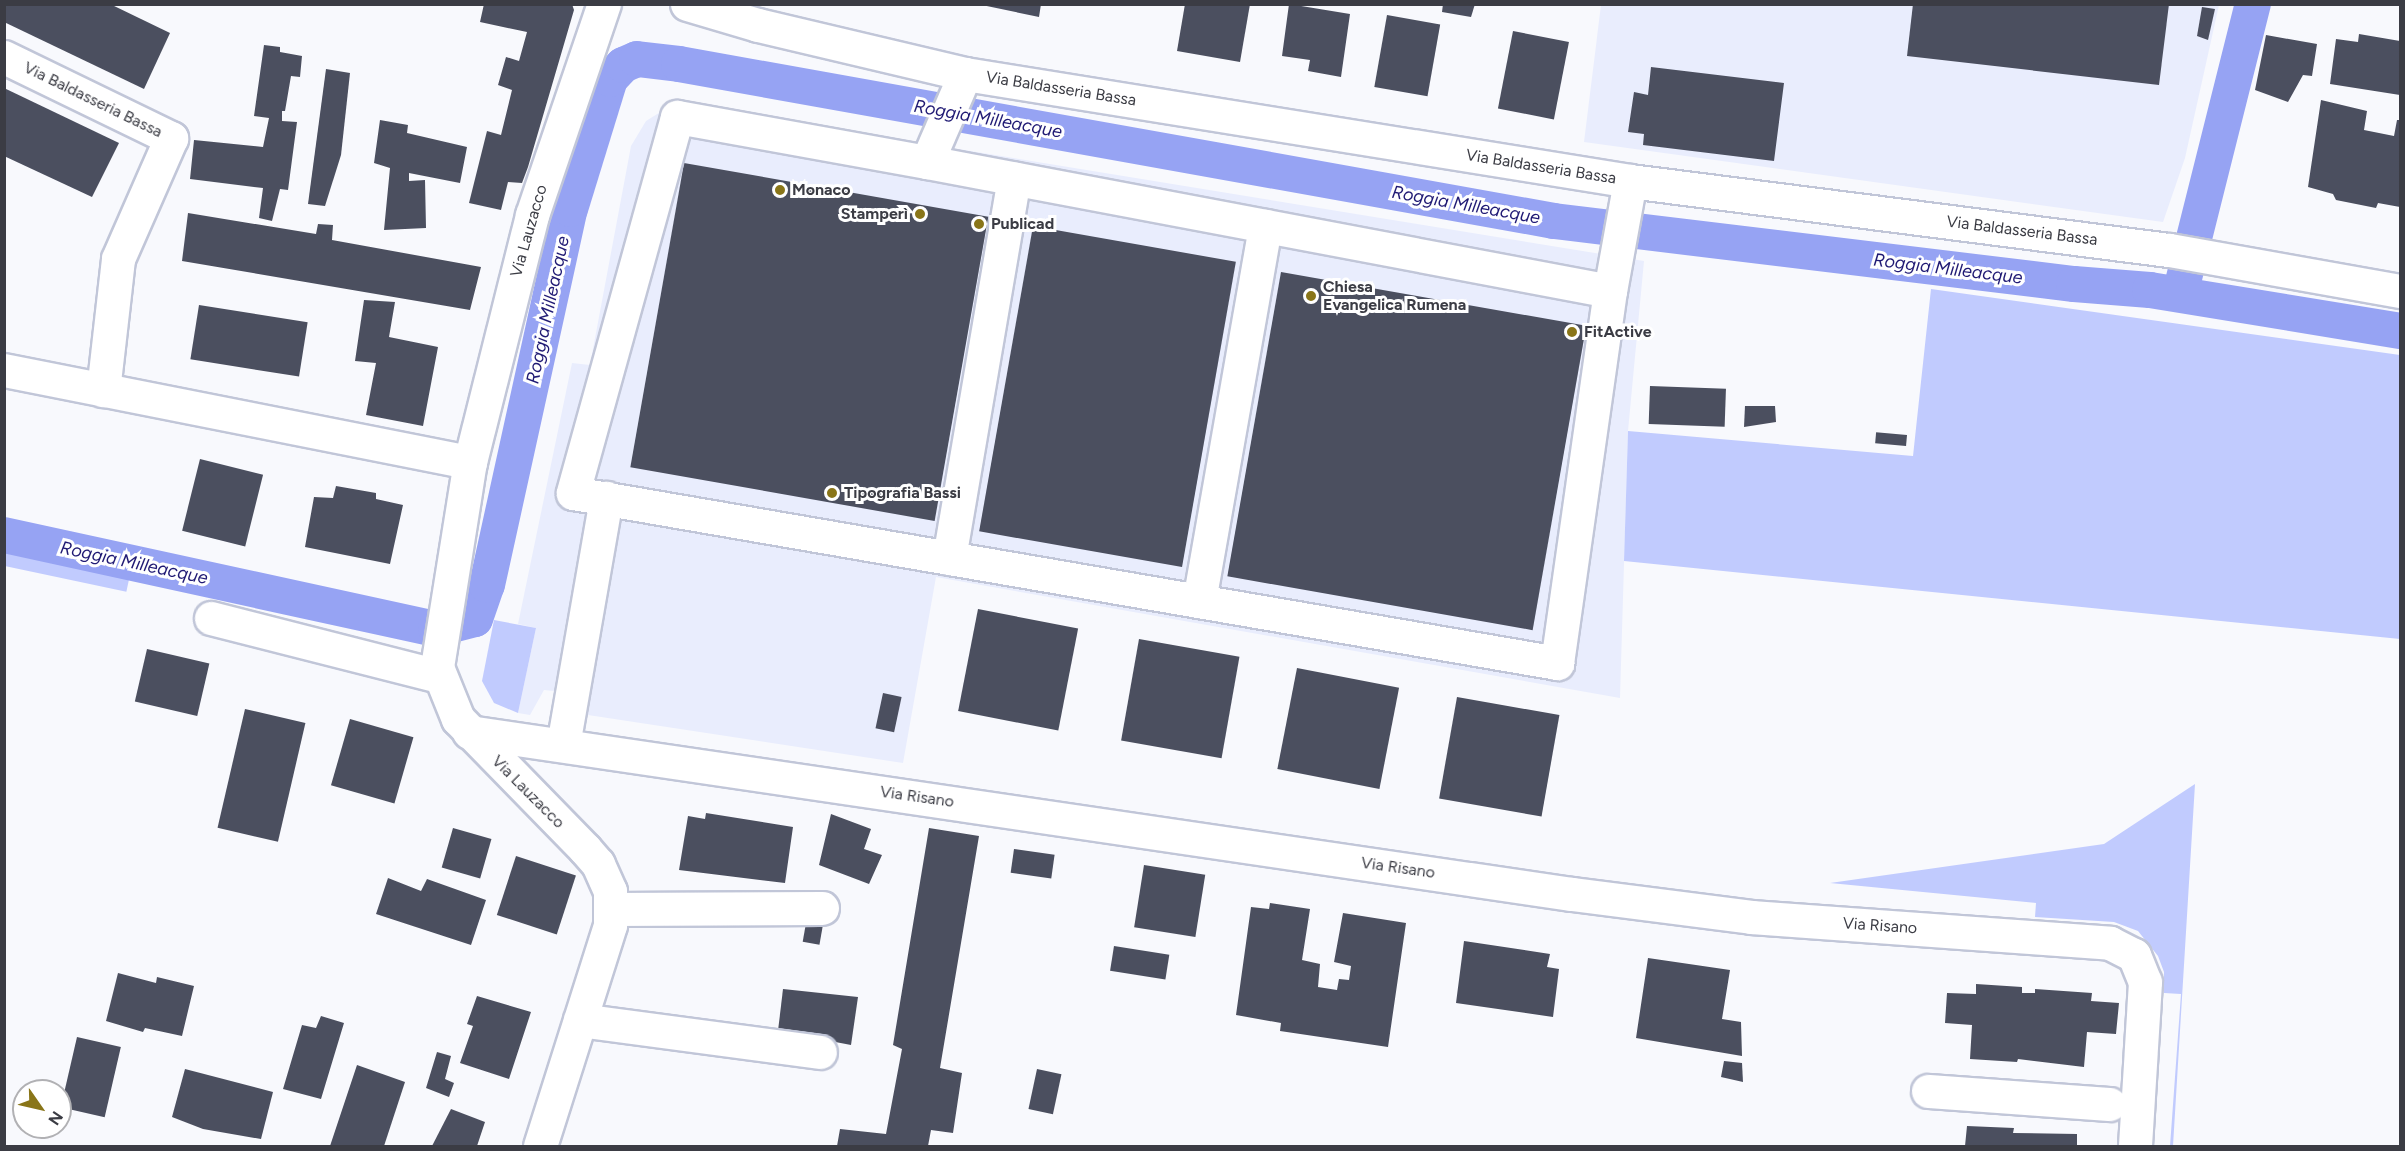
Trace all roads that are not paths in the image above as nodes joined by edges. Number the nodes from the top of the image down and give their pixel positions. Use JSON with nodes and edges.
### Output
{"nodes":[{"id":1,"x":604,"y":4,"type":"edge"},
{"id":2,"x":687,"y":4,"type":"edge"},
{"id":3,"x":4,"y":57,"type":"edge"},
{"id":4,"x":962,"y":82,"type":"junction"},
{"id":5,"x":927,"y":162,"type":"junction"},
{"id":6,"x":1014,"y":179,"type":"junction"},
{"id":7,"x":1628,"y":194,"type":"junction"},
{"id":8,"x":1265,"y":226,"type":"junction"},
{"id":9,"x":1610,"y":291,"type":"junction"},
{"id":10,"x":2400,"y":291,"type":"edge"},
{"id":11,"x":4,"y":370,"type":"edge"},
{"id":12,"x":103,"y":390,"type":"junction"},
{"id":13,"x":470,"y":462,"type":"junction"},
{"id":14,"x":606,"y":498,"type":"junction"},
{"id":15,"x":949,"y":558,"type":"junction"},
{"id":16,"x":1199,"y":601,"type":"junction"},
{"id":17,"x":211,"y":618,"type":"dead end"},
{"id":18,"x":438,"y":663,"type":"junction"},
{"id":19,"x":469,"y":732,"type":"junction"},
{"id":20,"x":564,"y":746,"type":"junction"},
{"id":21,"x":822,"y":908,"type":"dead end"},
{"id":22,"x":612,"y":909,"type":"junction"},
{"id":23,"x":580,"y":1020,"type":"junction"},
{"id":24,"x":820,"y":1052,"type":"dead end"},
{"id":25,"x":1928,"y":1091,"type":"dead end"},
{"id":26,"x":2110,"y":1104,"type":"dead end"},
{"id":27,"x":540,"y":1146,"type":"edge"},
{"id":28,"x":2135,"y":1146,"type":"edge"}],
"edges":[{"from":1,"to":13,"type":"street","name":"Via Lauzacco"},
{"from":2,"to":4,"type":"street","name":"Via Baldasseria Bassa"},
{"from":3,"to":12,"type":"street","name":"Via Baldasseria Bassa"},
{"from":4,"to":5,"type":"street"},
{"from":4,"to":7,"type":"street","name":"Via Baldasseria Bassa"},
{"from":5,"to":6,"type":"street"},
{"from":5,"to":14,"type":"street"},
{"from":6,"to":8,"type":"street"},
{"from":6,"to":15,"type":"street"},
{"from":7,"to":9,"type":"street"},
{"from":7,"to":10,"type":"street","name":"Via Baldasseria Bassa"},
{"from":8,"to":9,"type":"street"},
{"from":8,"to":16,"type":"street"},
{"from":9,"to":16,"type":"street"},
{"from":11,"to":12,"type":"street"},
{"from":12,"to":13,"type":"street"},
{"from":13,"to":18,"type":"street","name":"Via Lauzacco"},
{"from":14,"to":15,"type":"street"},
{"from":14,"to":20,"type":"street"},
{"from":15,"to":16,"type":"street"},
{"from":17,"to":18,"type":"street"},
{"from":18,"to":19,"type":"street","name":"Via Lauzacco"},
{"from":19,"to":20,"type":"street","name":"Via Risano"},
{"from":19,"to":22,"type":"street","name":"Via Lauzacco"},
{"from":20,"to":28,"type":"street","name":"Via Risano"},
{"from":21,"to":22,"type":"street"},
{"from":22,"to":23,"type":"street","name":"Via Lauzacco"},
{"from":23,"to":24,"type":"street"},
{"from":23,"to":27,"type":"street","name":"Via Lauzacco"},
{"from":25,"to":26,"type":"street"}]}
